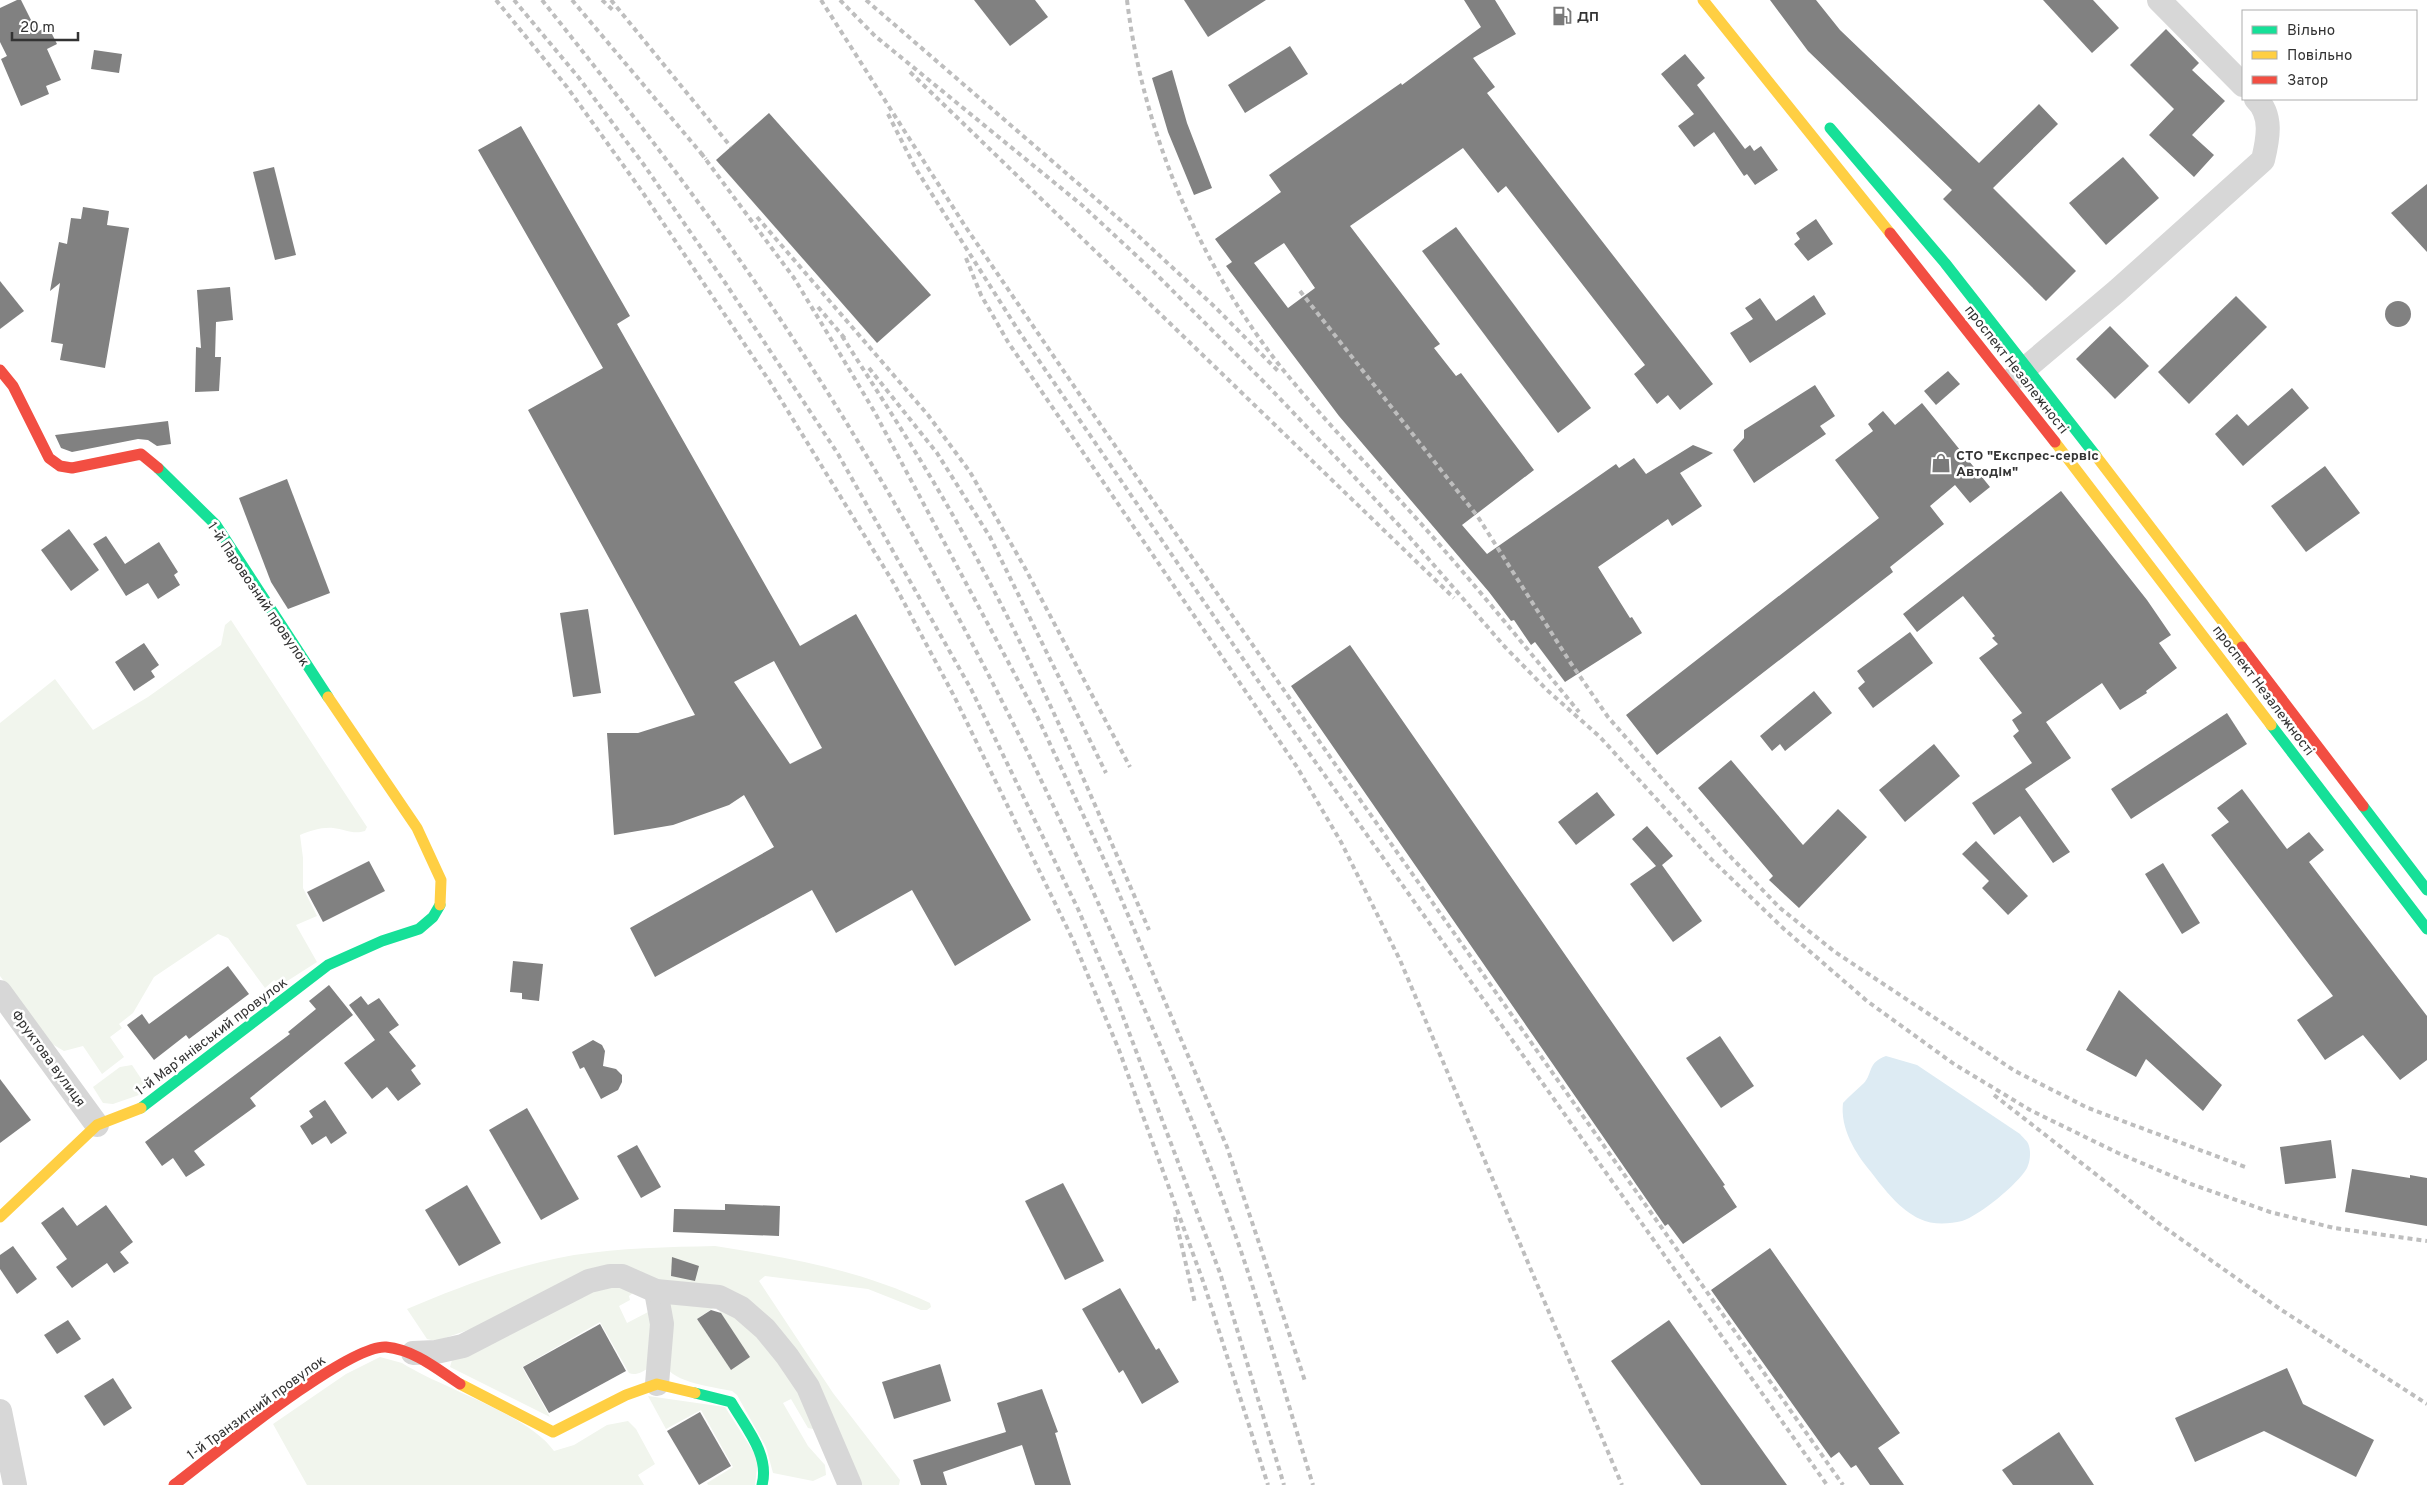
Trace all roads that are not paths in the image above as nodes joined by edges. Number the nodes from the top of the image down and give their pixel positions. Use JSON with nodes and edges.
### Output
{"nodes":[{"id":1,"x":1703,"y":0,"type":"edge"},
{"id":2,"x":2159,"y":0,"type":"edge"},
{"id":3,"x":2242,"y":84,"type":"edge"},
{"id":4,"x":2257,"y":100,"type":"edge"},
{"id":5,"x":1823,"y":119,"type":"dead end"},
{"id":6,"x":2028,"y":367,"type":"junction"},
{"id":7,"x":0,"y":370,"type":"edge"},
{"id":8,"x":2009,"y":382,"type":"junction"},
{"id":9,"x":2427,"y":890,"type":"edge"},
{"id":10,"x":442,"y":891,"type":"joint"},
{"id":11,"x":2427,"y":929,"type":"edge"},
{"id":12,"x":0,"y":992,"type":"edge"},
{"id":13,"x":97,"y":1125,"type":"junction"},
{"id":14,"x":0,"y":1217,"type":"edge"},
{"id":15,"x":656,"y":1292,"type":"junction"},
{"id":16,"x":413,"y":1353,"type":"junction"},
{"id":17,"x":657,"y":1384,"type":"junction"},
{"id":18,"x":0,"y":1411,"type":"edge"},
{"id":19,"x":15,"y":1485,"type":"edge"},
{"id":20,"x":174,"y":1485,"type":"edge"},
{"id":21,"x":762,"y":1485,"type":"edge"},
{"id":22,"x":850,"y":1485,"type":"edge"}],
"edges":[{"from":1,"to":8,"type":"main road","name":"проспект Незалежності"},
{"from":2,"to":3,"type":"street"},
{"from":4,"to":6,"type":"street"},
{"from":5,"to":6,"type":"main road","name":"проспект Незалежності"},
{"from":6,"to":8,"type":"street"},
{"from":6,"to":9,"type":"main road","name":"проспект Незалежності"},
{"from":7,"to":10,"type":"main road","name":"1-й Паровозний провулок"},
{"from":8,"to":11,"type":"main road","name":"проспект Незалежності"},
{"from":10,"to":13,"type":"main road","name":"1-й Марʼянівський провулок"},
{"from":12,"to":13,"type":"street","name":"Фруктова вулиця"},
{"from":13,"to":14,"type":"main road","name":"1-й Марʼянівський провулок"},
{"from":15,"to":16,"type":"street"},
{"from":15,"to":17,"type":"street"},
{"from":15,"to":22,"type":"street"},
{"from":16,"to":17,"type":"main road","name":"1-й Транзитний провулок"},
{"from":16,"to":20,"type":"main road","name":"1-й Транзитний провулок"},
{"from":17,"to":21,"type":"main road"},
{"from":18,"to":19,"type":"street"}]}
